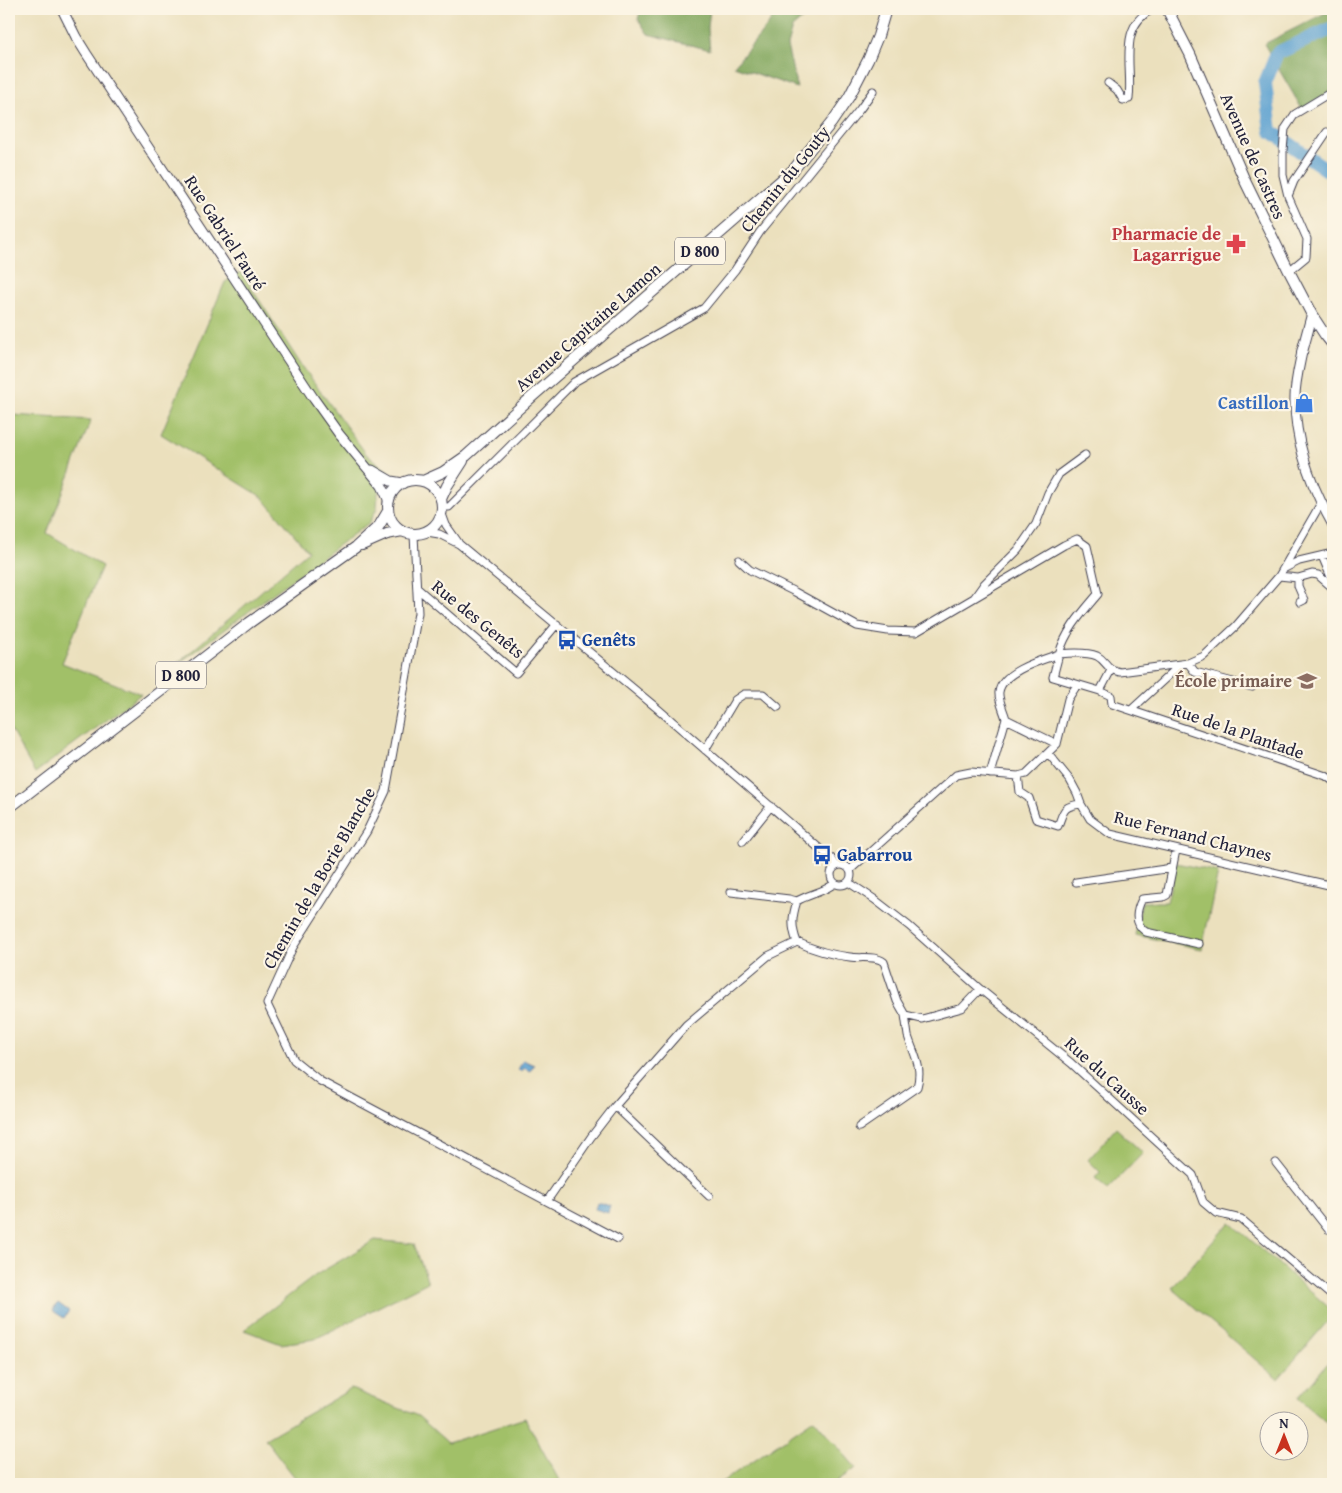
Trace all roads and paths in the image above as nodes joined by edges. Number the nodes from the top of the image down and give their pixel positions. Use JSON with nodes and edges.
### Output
{"nodes":[{"id":1,"x":62,"y":9,"type":"edge"},
{"id":2,"x":886,"y":9,"type":"edge"},
{"id":3,"x":1153,"y":9,"type":"edge"},
{"id":4,"x":1166,"y":9,"type":"edge"},
{"id":5,"x":1108,"y":84,"type":"dead end"},
{"id":6,"x":873,"y":91,"type":"dead end"},
{"id":7,"x":1333,"y":91,"type":"edge"},
{"id":8,"x":1327,"y":132,"type":"dead end"},
{"id":9,"x":1288,"y":196,"type":"junction"},
{"id":10,"x":1289,"y":271,"type":"junction"},
{"id":11,"x":1312,"y":315,"type":"junction"},
{"id":12,"x":1333,"y":345,"type":"edge"},
{"id":13,"x":1302,"y":352,"type":"joint"},
{"id":14,"x":1084,"y":455,"type":"dead end"},
{"id":15,"x":466,"y":456,"type":"junction"},
{"id":16,"x":369,"y":469,"type":"junction"},
{"id":17,"x":423,"y":481,"type":"junction"},
{"id":18,"x":403,"y":483,"type":"junction"},
{"id":19,"x":1321,"y":503,"type":"junction"},
{"id":20,"x":388,"y":506,"type":"junction"},
{"id":21,"x":442,"y":506,"type":"junction"},
{"id":22,"x":1333,"y":525,"type":"edge"},
{"id":23,"x":402,"y":532,"type":"junction"},
{"id":24,"x":427,"y":532,"type":"junction"},
{"id":25,"x":414,"y":535,"type":"junction"},
{"id":26,"x":459,"y":544,"type":"junction"},
{"id":27,"x":356,"y":547,"type":"junction"},
{"id":28,"x":1333,"y":553,"type":"edge"},
{"id":29,"x":1322,"y":556,"type":"junction"},
{"id":30,"x":739,"y":560,"type":"dead end"},
{"id":31,"x":1283,"y":569,"type":"junction"},
{"id":32,"x":1279,"y":576,"type":"junction"},
{"id":33,"x":1298,"y":578,"type":"junction"},
{"id":34,"x":1333,"y":582,"type":"edge"},
{"id":35,"x":1333,"y":588,"type":"edge"},
{"id":36,"x":418,"y":590,"type":"junction"},
{"id":37,"x":974,"y":598,"type":"junction"},
{"id":38,"x":1300,"y":602,"type":"dead end"},
{"id":39,"x":557,"y":624,"type":"junction"},
{"id":40,"x":1059,"y":654,"type":"junction"},
{"id":41,"x":1185,"y":664,"type":"junction"},
{"id":42,"x":1112,"y":670,"type":"junction"},
{"id":43,"x":1076,"y":685,"type":"junction"},
{"id":44,"x":1252,"y":687,"type":"dead end"},
{"id":45,"x":1100,"y":691,"type":"junction"},
{"id":46,"x":778,"y":707,"type":"dead end"},
{"id":47,"x":1131,"y":710,"type":"junction"},
{"id":48,"x":1006,"y":719,"type":"junction"},
{"id":49,"x":1057,"y":744,"type":"junction"},
{"id":50,"x":705,"y":750,"type":"junction"},
{"id":51,"x":1048,"y":752,"type":"junction"},
{"id":52,"x":990,"y":774,"type":"junction"},
{"id":53,"x":1018,"y":776,"type":"junction"},
{"id":54,"x":1333,"y":781,"type":"edge"},
{"id":55,"x":1081,"y":804,"type":"junction"},
{"id":56,"x":771,"y":806,"type":"junction"},
{"id":57,"x":9,"y":808,"type":"edge"},
{"id":58,"x":743,"y":841,"type":"dead end"},
{"id":59,"x":1176,"y":850,"type":"junction"},
{"id":60,"x":836,"y":866,"type":"junction"},
{"id":61,"x":1172,"y":868,"type":"junction"},
{"id":62,"x":850,"y":870,"type":"junction"},
{"id":63,"x":848,"y":882,"type":"junction"},
{"id":64,"x":1076,"y":882,"type":"dead end"},
{"id":65,"x":835,"y":883,"type":"junction"},
{"id":66,"x":1333,"y":886,"type":"edge"},
{"id":67,"x":731,"y":892,"type":"dead end"},
{"id":68,"x":797,"y":901,"type":"junction"},
{"id":69,"x":797,"y":942,"type":"junction"},
{"id":70,"x":1199,"y":944,"type":"dead end"},
{"id":71,"x":980,"y":989,"type":"junction"},
{"id":72,"x":905,"y":1015,"type":"junction"},
{"id":73,"x":615,"y":1106,"type":"junction"},
{"id":74,"x":860,"y":1127,"type":"dead end"},
{"id":75,"x":1276,"y":1163,"type":"dead end"},
{"id":76,"x":709,"y":1196,"type":"dead end"},
{"id":77,"x":547,"y":1201,"type":"junction"},
{"id":78,"x":1333,"y":1225,"type":"edge"},
{"id":79,"x":618,"y":1238,"type":"dead end"},
{"id":80,"x":1333,"y":1297,"type":"edge"}],
"edges":[{"from":1,"to":16,"type":"street","name":"Rue Gabriel Fauré"},
{"from":2,"to":15,"type":"main road","name":"Avenue Capitaine Lamon","number":"D 800"},
{"from":3,"to":5,"type":"street"},
{"from":4,"to":10,"type":"main road","name":"Avenue de Castres"},
{"from":6,"to":21,"type":"street","name":"Chemin du Gouty"},
{"from":7,"to":9,"type":"street"},
{"from":8,"to":9,"type":"street"},
{"from":9,"to":10,"type":"street"},
{"from":10,"to":11,"type":"main road","name":"Avenue de Castres"},
{"from":11,"to":12,"type":"main road","name":"Avenue de Castres"},
{"from":11,"to":13,"type":"main road"},
{"from":13,"to":19,"type":"street"},
{"from":14,"to":37,"type":"street"},
{"from":15,"to":17,"type":"main road","name":"Avenue Capitaine Lamon","number":"D 800"},
{"from":15,"to":21,"type":"main road","name":"Avenue Capitaine Lamon","number":"D 800"},
{"from":16,"to":18,"type":"street","name":"Rue Gabriel Fauré"},
{"from":16,"to":20,"type":"street","name":"Rue Gabriel Fauré"},
{"from":17,"to":18,"type":"main road"},
{"from":17,"to":21,"type":"main road"},
{"from":18,"to":20,"type":"main road"},
{"from":19,"to":22,"type":"street"},
{"from":19,"to":31,"type":"street"},
{"from":20,"to":23,"type":"main road"},
{"from":20,"to":27,"type":"main road","number":"D 800"},
{"from":21,"to":24,"type":"main road"},
{"from":21,"to":26,"type":"street"},
{"from":23,"to":25,"type":"main road"},
{"from":23,"to":27,"type":"main road","number":"D 800"},
{"from":24,"to":25,"type":"main road"},
{"from":24,"to":26,"type":"street"},
{"from":25,"to":36,"type":"street","name":"Chemin de la Borie Blanche"},
{"from":26,"to":39,"type":"street"},
{"from":27,"to":57,"type":"main road","number":"D 800"},
{"from":28,"to":29,"type":"street"},
{"from":29,"to":31,"type":"street"},
{"from":29,"to":34,"type":"street"},
{"from":30,"to":37,"type":"street"},
{"from":31,"to":32,"type":"street"},
{"from":32,"to":33,"type":"street"},
{"from":32,"to":41,"type":"street"},
{"from":33,"to":35,"type":"street"},
{"from":33,"to":38,"type":"street"},
{"from":36,"to":39,"type":"street","name":"Rue des Genêts"},
{"from":36,"to":77,"type":"street","name":"Chemin de la Borie Blanche"},
{"from":37,"to":40,"type":"street"},
{"from":39,"to":50,"type":"street"},
{"from":40,"to":42,"type":"street"},
{"from":40,"to":43,"type":"street"},
{"from":40,"to":48,"type":"street"},
{"from":41,"to":42,"type":"street"},
{"from":41,"to":44,"type":"street"},
{"from":41,"to":47,"type":"street"},
{"from":42,"to":45,"type":"street"},
{"from":43,"to":45,"type":"street"},
{"from":43,"to":49,"type":"street"},
{"from":45,"to":47,"type":"street","name":"Rue de la Plantade"},
{"from":46,"to":50,"type":"street"},
{"from":47,"to":54,"type":"street","name":"Rue de la Plantade"},
{"from":48,"to":49,"type":"street"},
{"from":48,"to":52,"type":"street"},
{"from":49,"to":51,"type":"street"},
{"from":50,"to":56,"type":"street"},
{"from":51,"to":53,"type":"street"},
{"from":51,"to":55,"type":"street","name":"Rue Fernand Chaynes"},
{"from":52,"to":53,"type":"street"},
{"from":52,"to":62,"type":"street"},
{"from":53,"to":55,"type":"street"},
{"from":55,"to":59,"type":"street","name":"Rue Fernand Chaynes"},
{"from":56,"to":58,"type":"street"},
{"from":56,"to":60,"type":"street"},
{"from":59,"to":61,"type":"street"},
{"from":59,"to":66,"type":"street","name":"Rue Fernand Chaynes"},
{"from":60,"to":62,"type":"street"},
{"from":60,"to":65,"type":"street"},
{"from":61,"to":64,"type":"street"},
{"from":61,"to":70,"type":"street"},
{"from":62,"to":63,"type":"street"},
{"from":63,"to":65,"type":"street"},
{"from":63,"to":71,"type":"street","name":"Rue du Causse"},
{"from":65,"to":68,"type":"street"},
{"from":67,"to":68,"type":"street"},
{"from":68,"to":69,"type":"street"},
{"from":69,"to":72,"type":"street"},
{"from":69,"to":73,"type":"street"},
{"from":71,"to":72,"type":"street"},
{"from":71,"to":80,"type":"street","name":"Rue du Causse"},
{"from":72,"to":74,"type":"street"},
{"from":73,"to":76,"type":"street"},
{"from":73,"to":77,"type":"street"},
{"from":75,"to":78,"type":"street"},
{"from":77,"to":79,"type":"street","name":"Chemin de la Borie Blanche"}]}
